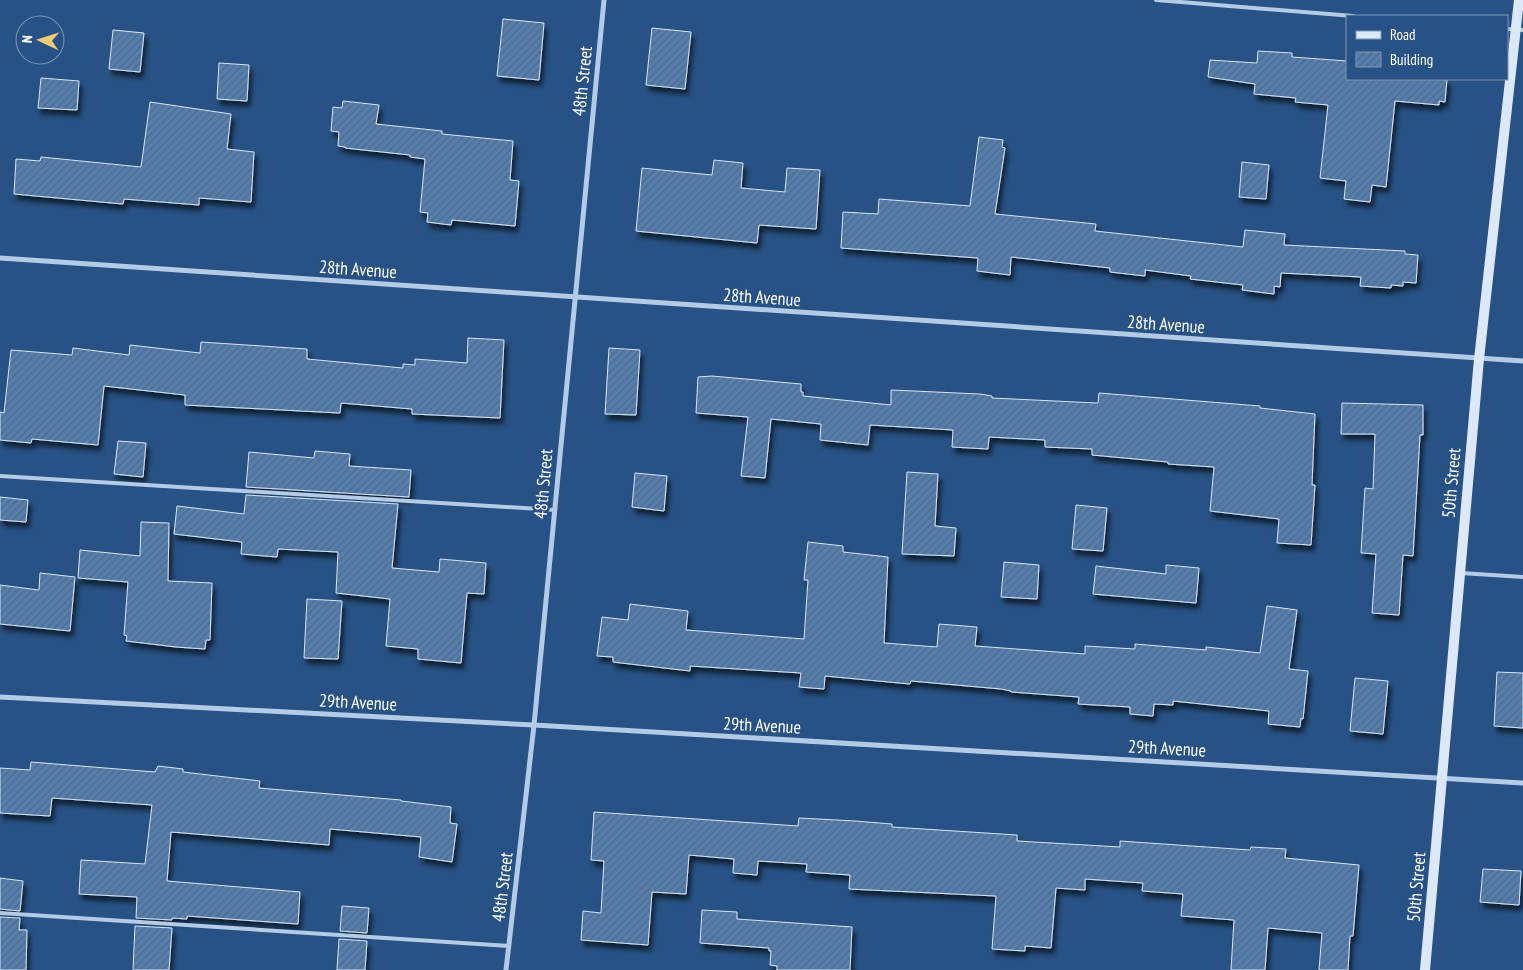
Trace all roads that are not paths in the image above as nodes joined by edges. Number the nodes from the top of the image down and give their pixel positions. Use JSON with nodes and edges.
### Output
{"nodes":[{"id":1,"x":604,"y":0,"type":"edge"},
{"id":2,"x":1156,"y":0,"type":"edge"},
{"id":3,"x":1519,"y":0,"type":"edge"},
{"id":4,"x":1346,"y":15,"type":"edge"},
{"id":5,"x":1515,"y":30,"type":"edge"},
{"id":6,"x":0,"y":258,"type":"edge"},
{"id":7,"x":574,"y":298,"type":"junction"},
{"id":8,"x":1479,"y":359,"type":"junction"},
{"id":9,"x":1523,"y":361,"type":"edge"},
{"id":10,"x":0,"y":476,"type":"edge"},
{"id":11,"x":555,"y":510,"type":"junction"},
{"id":12,"x":1459,"y":573,"type":"junction"},
{"id":13,"x":1523,"y":577,"type":"edge"},
{"id":14,"x":0,"y":697,"type":"edge"},
{"id":15,"x":534,"y":725,"type":"junction"},
{"id":16,"x":1442,"y":778,"type":"junction"},
{"id":17,"x":1523,"y":783,"type":"edge"},
{"id":18,"x":0,"y":913,"type":"edge"},
{"id":19,"x":509,"y":946,"type":"junction"},
{"id":20,"x":506,"y":970,"type":"edge"},
{"id":21,"x":1425,"y":970,"type":"edge"}],
"edges":[{"from":1,"to":7,"type":"street","name":"48th Street"},
{"from":2,"to":4,"type":"lane"},
{"from":3,"to":5,"type":"street","name":"50th Street"},
{"from":5,"to":8,"type":"street","name":"50th Street"},
{"from":6,"to":7,"type":"street","name":"28th Avenue"},
{"from":7,"to":8,"type":"street","name":"28th Avenue"},
{"from":7,"to":11,"type":"street","name":"48th Street"},
{"from":8,"to":9,"type":"street","name":"28th Avenue"},
{"from":8,"to":12,"type":"street","name":"50th Street"},
{"from":10,"to":11,"type":"lane"},
{"from":11,"to":15,"type":"street","name":"48th Street"},
{"from":12,"to":13,"type":"lane"},
{"from":12,"to":16,"type":"street","name":"50th Street"},
{"from":14,"to":15,"type":"street","name":"29th Avenue"},
{"from":15,"to":16,"type":"street","name":"29th Avenue"},
{"from":15,"to":19,"type":"street","name":"48th Street"},
{"from":16,"to":17,"type":"street","name":"29th Avenue"},
{"from":16,"to":21,"type":"street","name":"50th Street"},
{"from":18,"to":19,"type":"lane"},
{"from":19,"to":20,"type":"street","name":"48th Street"}]}
